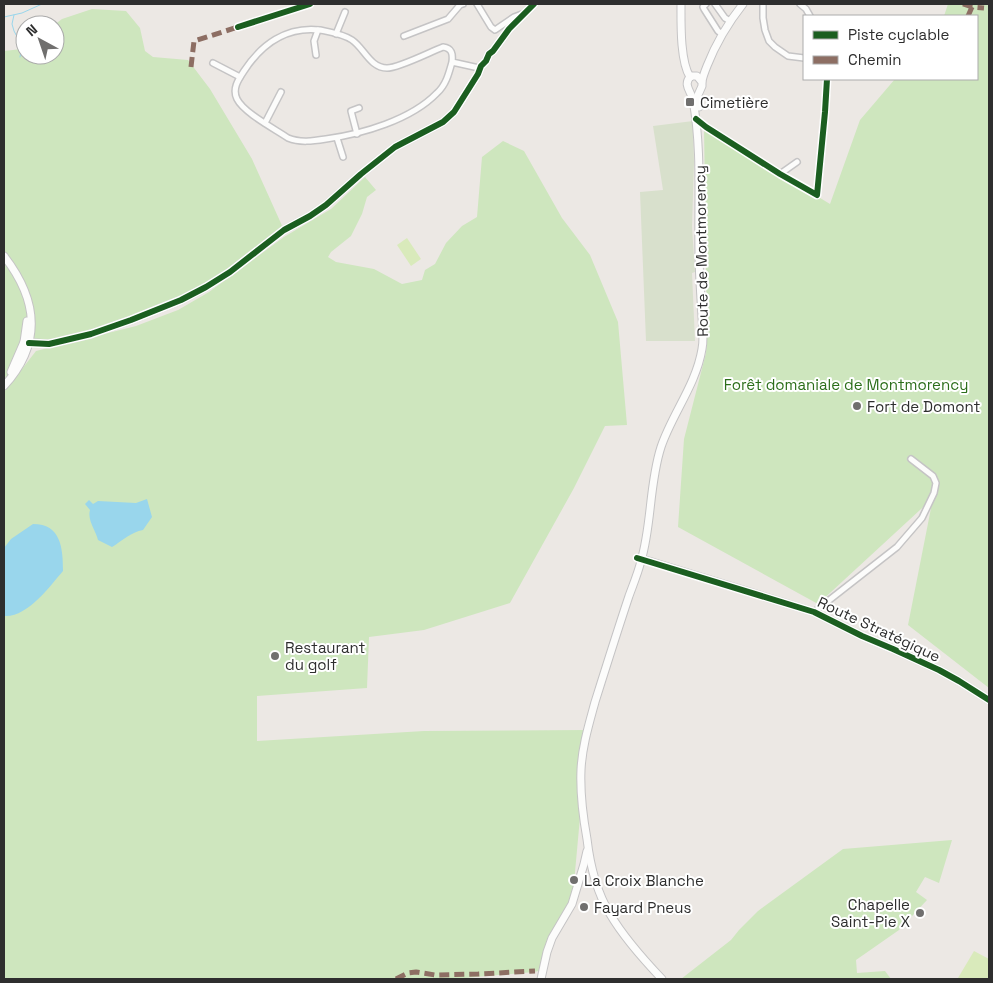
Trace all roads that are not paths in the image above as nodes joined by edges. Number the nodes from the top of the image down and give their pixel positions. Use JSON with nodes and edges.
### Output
{"nodes":[{"id":1,"x":310,"y":4,"type":"edge"},
{"id":2,"x":463,"y":4,"type":"edge"},
{"id":3,"x":478,"y":4,"type":"edge"},
{"id":4,"x":534,"y":4,"type":"edge"},
{"id":5,"x":681,"y":4,"type":"edge"},
{"id":6,"x":706,"y":4,"type":"edge"},
{"id":7,"x":715,"y":4,"type":"edge"},
{"id":8,"x":744,"y":4,"type":"edge"},
{"id":9,"x":764,"y":4,"type":"edge"},
{"id":10,"x":800,"y":4,"type":"edge"},
{"id":11,"x":345,"y":12,"type":"dead end"},
{"id":12,"x":522,"y":14,"type":"junction"},
{"id":13,"x":809,"y":15,"type":"edge"},
{"id":14,"x":730,"y":21,"type":"junction"},
{"id":15,"x":238,"y":27,"type":"dead end"},
{"id":16,"x":318,"y":30,"type":"junction"},
{"id":17,"x":336,"y":34,"type":"junction"},
{"id":18,"x":722,"y":34,"type":"junction"},
{"id":19,"x":404,"y":36,"type":"dead end"},
{"id":20,"x":316,"y":55,"type":"dead end"},
{"id":21,"x":803,"y":58,"type":"edge"},
{"id":22,"x":452,"y":62,"type":"junction"},
{"id":23,"x":213,"y":63,"type":"dead end"},
{"id":24,"x":479,"y":68,"type":"junction"},
{"id":25,"x":240,"y":77,"type":"junction"},
{"id":26,"x":826,"y":80,"type":"edge"},
{"id":27,"x":697,"y":81,"type":"junction"},
{"id":28,"x":690,"y":90,"type":"junction"},
{"id":29,"x":281,"y":92,"type":"dead end"},
{"id":30,"x":359,"y":108,"type":"dead end"},
{"id":31,"x":698,"y":120,"type":"junction"},
{"id":32,"x":265,"y":123,"type":"junction"},
{"id":33,"x":357,"y":134,"type":"junction"},
{"id":34,"x":337,"y":138,"type":"junction"},
{"id":35,"x":342,"y":158,"type":"dead end"},
{"id":36,"x":797,"y":162,"type":"dead end"},
{"id":37,"x":780,"y":174,"type":"junction"},
{"id":38,"x":4,"y":256,"type":"edge"},
{"id":39,"x":26,"y":342,"type":"junction"},
{"id":40,"x":49,"y":344,"type":"junction"},
{"id":41,"x":38,"y":347,"type":"junction"},
{"id":42,"x":24,"y":357,"type":"junction"},
{"id":43,"x":4,"y":384,"type":"edge"},
{"id":44,"x":911,"y":459,"type":"dead end"},
{"id":45,"x":640,"y":558,"type":"junction"},
{"id":46,"x":814,"y":612,"type":"junction"},
{"id":47,"x":989,"y":700,"type":"edge"},
{"id":48,"x":587,"y":841,"type":"junction"},
{"id":49,"x":582,"y":870,"type":"junction"},
{"id":50,"x":592,"y":872,"type":"junction"},
{"id":51,"x":577,"y":889,"type":"junction"},
{"id":52,"x":541,"y":979,"type":"edge"},
{"id":53,"x":662,"y":979,"type":"edge"}],
"edges":[{"from":1,"to":15,"type":"street"},
{"from":2,"to":19,"type":"street"},
{"from":3,"to":12,"type":"street"},
{"from":4,"to":12,"type":"main road"},
{"from":5,"to":27,"type":"main road"},
{"from":6,"to":18,"type":"street"},
{"from":7,"to":14,"type":"street"},
{"from":8,"to":14,"type":"main road"},
{"from":9,"to":21,"type":"street"},
{"from":10,"to":13,"type":"street"},
{"from":11,"to":17,"type":"street"},
{"from":12,"to":24,"type":"main road"},
{"from":14,"to":18,"type":"main road"},
{"from":16,"to":17,"type":"street"},
{"from":16,"to":20,"type":"street"},
{"from":16,"to":25,"type":"street"},
{"from":17,"to":22,"type":"street"},
{"from":18,"to":27,"type":"main road"},
{"from":22,"to":24,"type":"street"},
{"from":22,"to":33,"type":"street"},
{"from":23,"to":25,"type":"street"},
{"from":24,"to":40,"type":"main road"},
{"from":25,"to":32,"type":"street"},
{"from":26,"to":37,"type":"street"},
{"from":27,"to":28,"type":"main road"},
{"from":27,"to":28,"type":"main road","name":"Route de Montmorency"},
{"from":27,"to":31,"type":"main road","name":"Route de Montmorency"},
{"from":28,"to":31,"type":"main road","name":"Route de Montmorency"},
{"from":29,"to":32,"type":"street"},
{"from":30,"to":33,"type":"street"},
{"from":31,"to":37,"type":"street"},
{"from":31,"to":45,"type":"main road","name":"Route de Montmorency"},
{"from":32,"to":34,"type":"street"},
{"from":33,"to":34,"type":"street"},
{"from":34,"to":35,"type":"street"},
{"from":36,"to":37,"type":"street"},
{"from":38,"to":39,"type":"main road"},
{"from":39,"to":40,"type":"main road"},
{"from":39,"to":41,"type":"main road"},
{"from":39,"to":42,"type":"main road"},
{"from":39,"to":43,"type":"main road"},
{"from":40,"to":41,"type":"main road"},
{"from":41,"to":42,"type":"main road"},
{"from":42,"to":43,"type":"main road"},
{"from":44,"to":46,"type":"street"},
{"from":45,"to":46,"type":"main road","name":"Route Stratégique"},
{"from":45,"to":48,"type":"main road","name":"Route de Montmorency"},
{"from":46,"to":47,"type":"main road","name":"Route Stratégique"},
{"from":48,"to":49,"type":"main road"},
{"from":48,"to":50,"type":"main road"},
{"from":49,"to":50,"type":"main road"},
{"from":49,"to":51,"type":"main road"},
{"from":50,"to":51,"type":"main road"},
{"from":50,"to":53,"type":"main road"},
{"from":51,"to":52,"type":"main road"}]}
